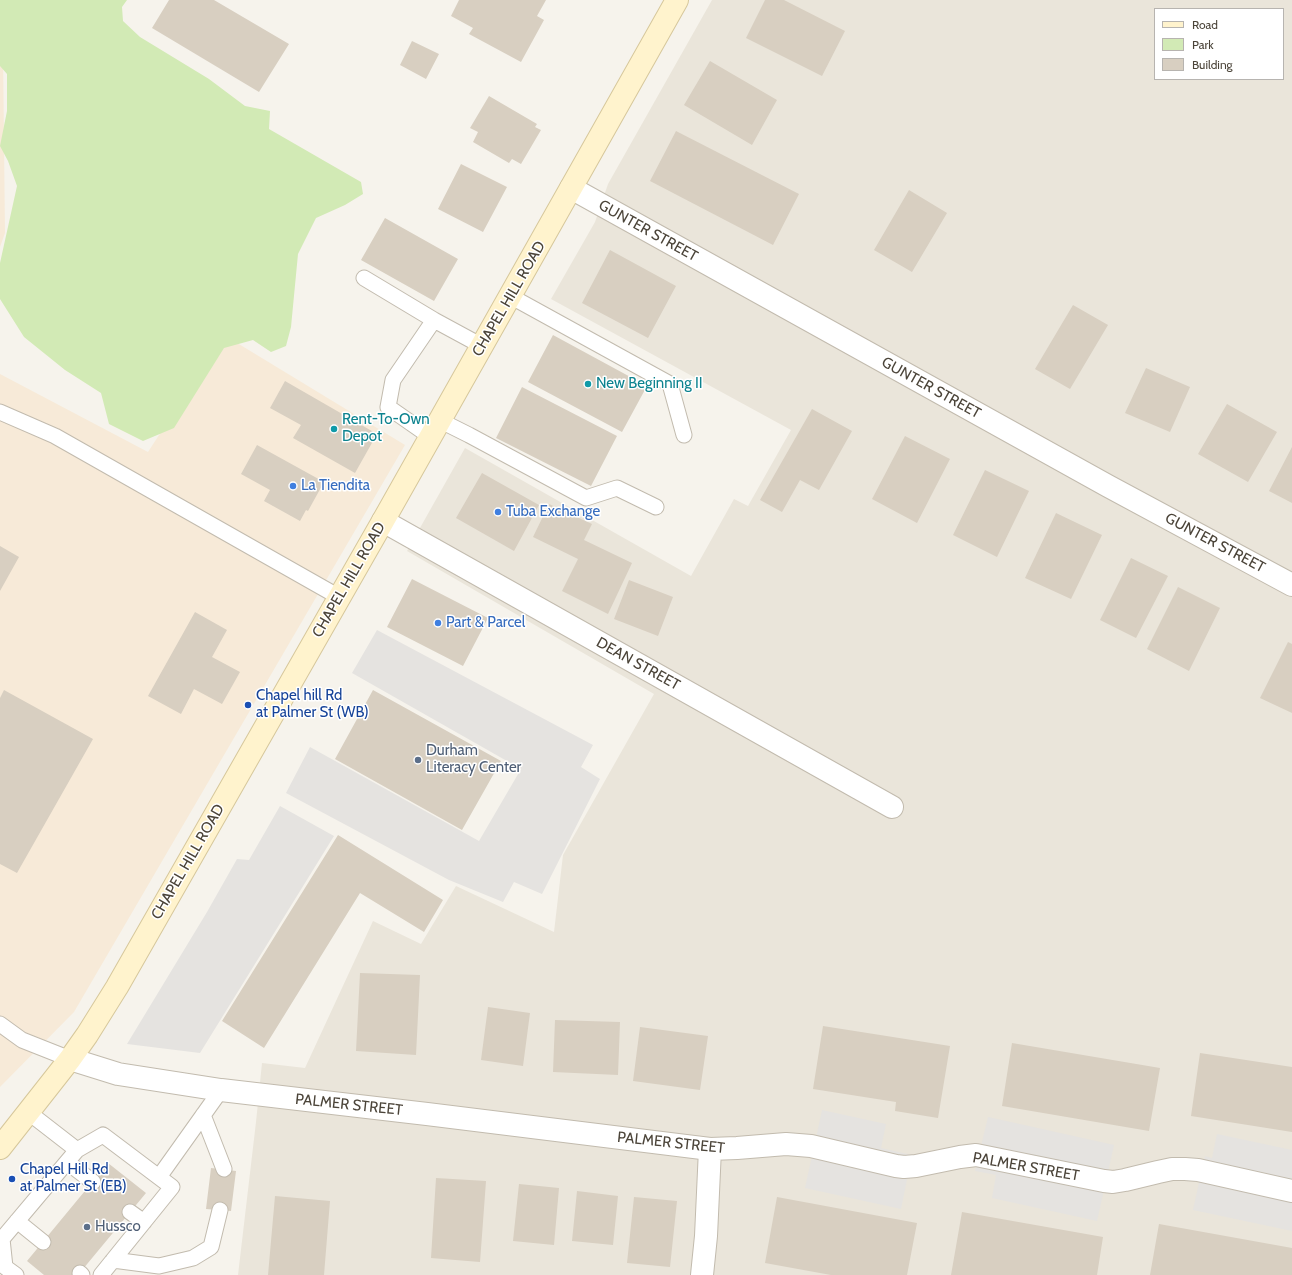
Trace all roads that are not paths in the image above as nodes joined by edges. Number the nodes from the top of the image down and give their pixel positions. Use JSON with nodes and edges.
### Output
{"nodes":[{"id":1,"x":677,"y":0,"type":"edge"},
{"id":2,"x":571,"y":188,"type":"junction"},
{"id":3,"x":364,"y":278,"type":"dead end"},
{"id":4,"x":510,"y":296,"type":"junction"},
{"id":5,"x":434,"y":320,"type":"junction"},
{"id":6,"x":482,"y":346,"type":"junction"},
{"id":7,"x":0,"y":412,"type":"edge"},
{"id":8,"x":435,"y":428,"type":"junction"},
{"id":9,"x":684,"y":435,"type":"dead end"},
{"id":10,"x":656,"y":507,"type":"dead end"},
{"id":11,"x":383,"y":521,"type":"junction"},
{"id":12,"x":1292,"y":584,"type":"edge"},
{"id":13,"x":339,"y":597,"type":"junction"},
{"id":14,"x":892,"y":807,"type":"dead end"},
{"id":15,"x":0,"y":1024,"type":"edge"},
{"id":16,"x":70,"y":1058,"type":"junction"},
{"id":17,"x":222,"y":1090,"type":"junction"},
{"id":18,"x":28,"y":1112,"type":"junction"},
{"id":19,"x":203,"y":1116,"type":"junction"},
{"id":20,"x":0,"y":1148,"type":"edge"},
{"id":21,"x":710,"y":1149,"type":"junction"},
{"id":22,"x":77,"y":1150,"type":"junction"},
{"id":23,"x":67,"y":1162,"type":"junction"},
{"id":24,"x":224,"y":1169,"type":"dead end"},
{"id":25,"x":159,"y":1177,"type":"junction"},
{"id":26,"x":93,"y":1182,"type":"dead end"},
{"id":27,"x":1292,"y":1191,"type":"edge"},
{"id":28,"x":220,"y":1210,"type":"dead end"},
{"id":29,"x":130,"y":1212,"type":"dead end"},
{"id":30,"x":17,"y":1221,"type":"junction"},
{"id":31,"x":144,"y":1222,"type":"junction"},
{"id":32,"x":1,"y":1239,"type":"edge"},
{"id":33,"x":43,"y":1242,"type":"dead end"},
{"id":34,"x":113,"y":1260,"type":"junction"},
{"id":35,"x":16,"y":1275,"type":"edge"},
{"id":36,"x":101,"y":1275,"type":"edge"},
{"id":37,"x":702,"y":1275,"type":"edge"}],
"edges":[{"from":1,"to":2,"type":"street","name":"CHAPEL HILL ROAD"},
{"from":2,"to":4,"type":"street","name":"CHAPEL HILL ROAD"},
{"from":2,"to":12,"type":"street","name":"GUNTER STREET"},
{"from":3,"to":5,"type":"lane"},
{"from":4,"to":6,"type":"street","name":"CHAPEL HILL ROAD"},
{"from":4,"to":9,"type":"lane"},
{"from":5,"to":6,"type":"lane"},
{"from":5,"to":8,"type":"lane"},
{"from":6,"to":8,"type":"street","name":"CHAPEL HILL ROAD"},
{"from":7,"to":13,"type":"lane"},
{"from":8,"to":10,"type":"lane"},
{"from":8,"to":11,"type":"street","name":"CHAPEL HILL ROAD"},
{"from":11,"to":13,"type":"street","name":"CHAPEL HILL ROAD"},
{"from":11,"to":14,"type":"street","name":"DEAN STREET"},
{"from":13,"to":16,"type":"street","name":"CHAPEL HILL ROAD"},
{"from":15,"to":16,"type":"lane"},
{"from":16,"to":17,"type":"street","name":"PALMER STREET"},
{"from":16,"to":18,"type":"street","name":"CHAPEL HILL ROAD"},
{"from":17,"to":19,"type":"lane"},
{"from":17,"to":21,"type":"street","name":"PALMER STREET"},
{"from":18,"to":20,"type":"street","name":"CHAPEL HILL ROAD"},
{"from":18,"to":22,"type":"lane"},
{"from":19,"to":24,"type":"lane"},
{"from":19,"to":25,"type":"lane"},
{"from":21,"to":27,"type":"street","name":"PALMER STREET"},
{"from":21,"to":37,"type":"street"},
{"from":22,"to":23,"type":"lane"},
{"from":22,"to":25,"type":"lane"},
{"from":23,"to":26,"type":"lane"},
{"from":23,"to":30,"type":"lane"},
{"from":25,"to":31,"type":"lane"},
{"from":28,"to":34,"type":"lane"},
{"from":29,"to":31,"type":"lane"},
{"from":30,"to":32,"type":"lane"},
{"from":30,"to":33,"type":"lane"},
{"from":31,"to":34,"type":"lane"},
{"from":32,"to":35,"type":"lane"},
{"from":34,"to":36,"type":"lane"}]}
